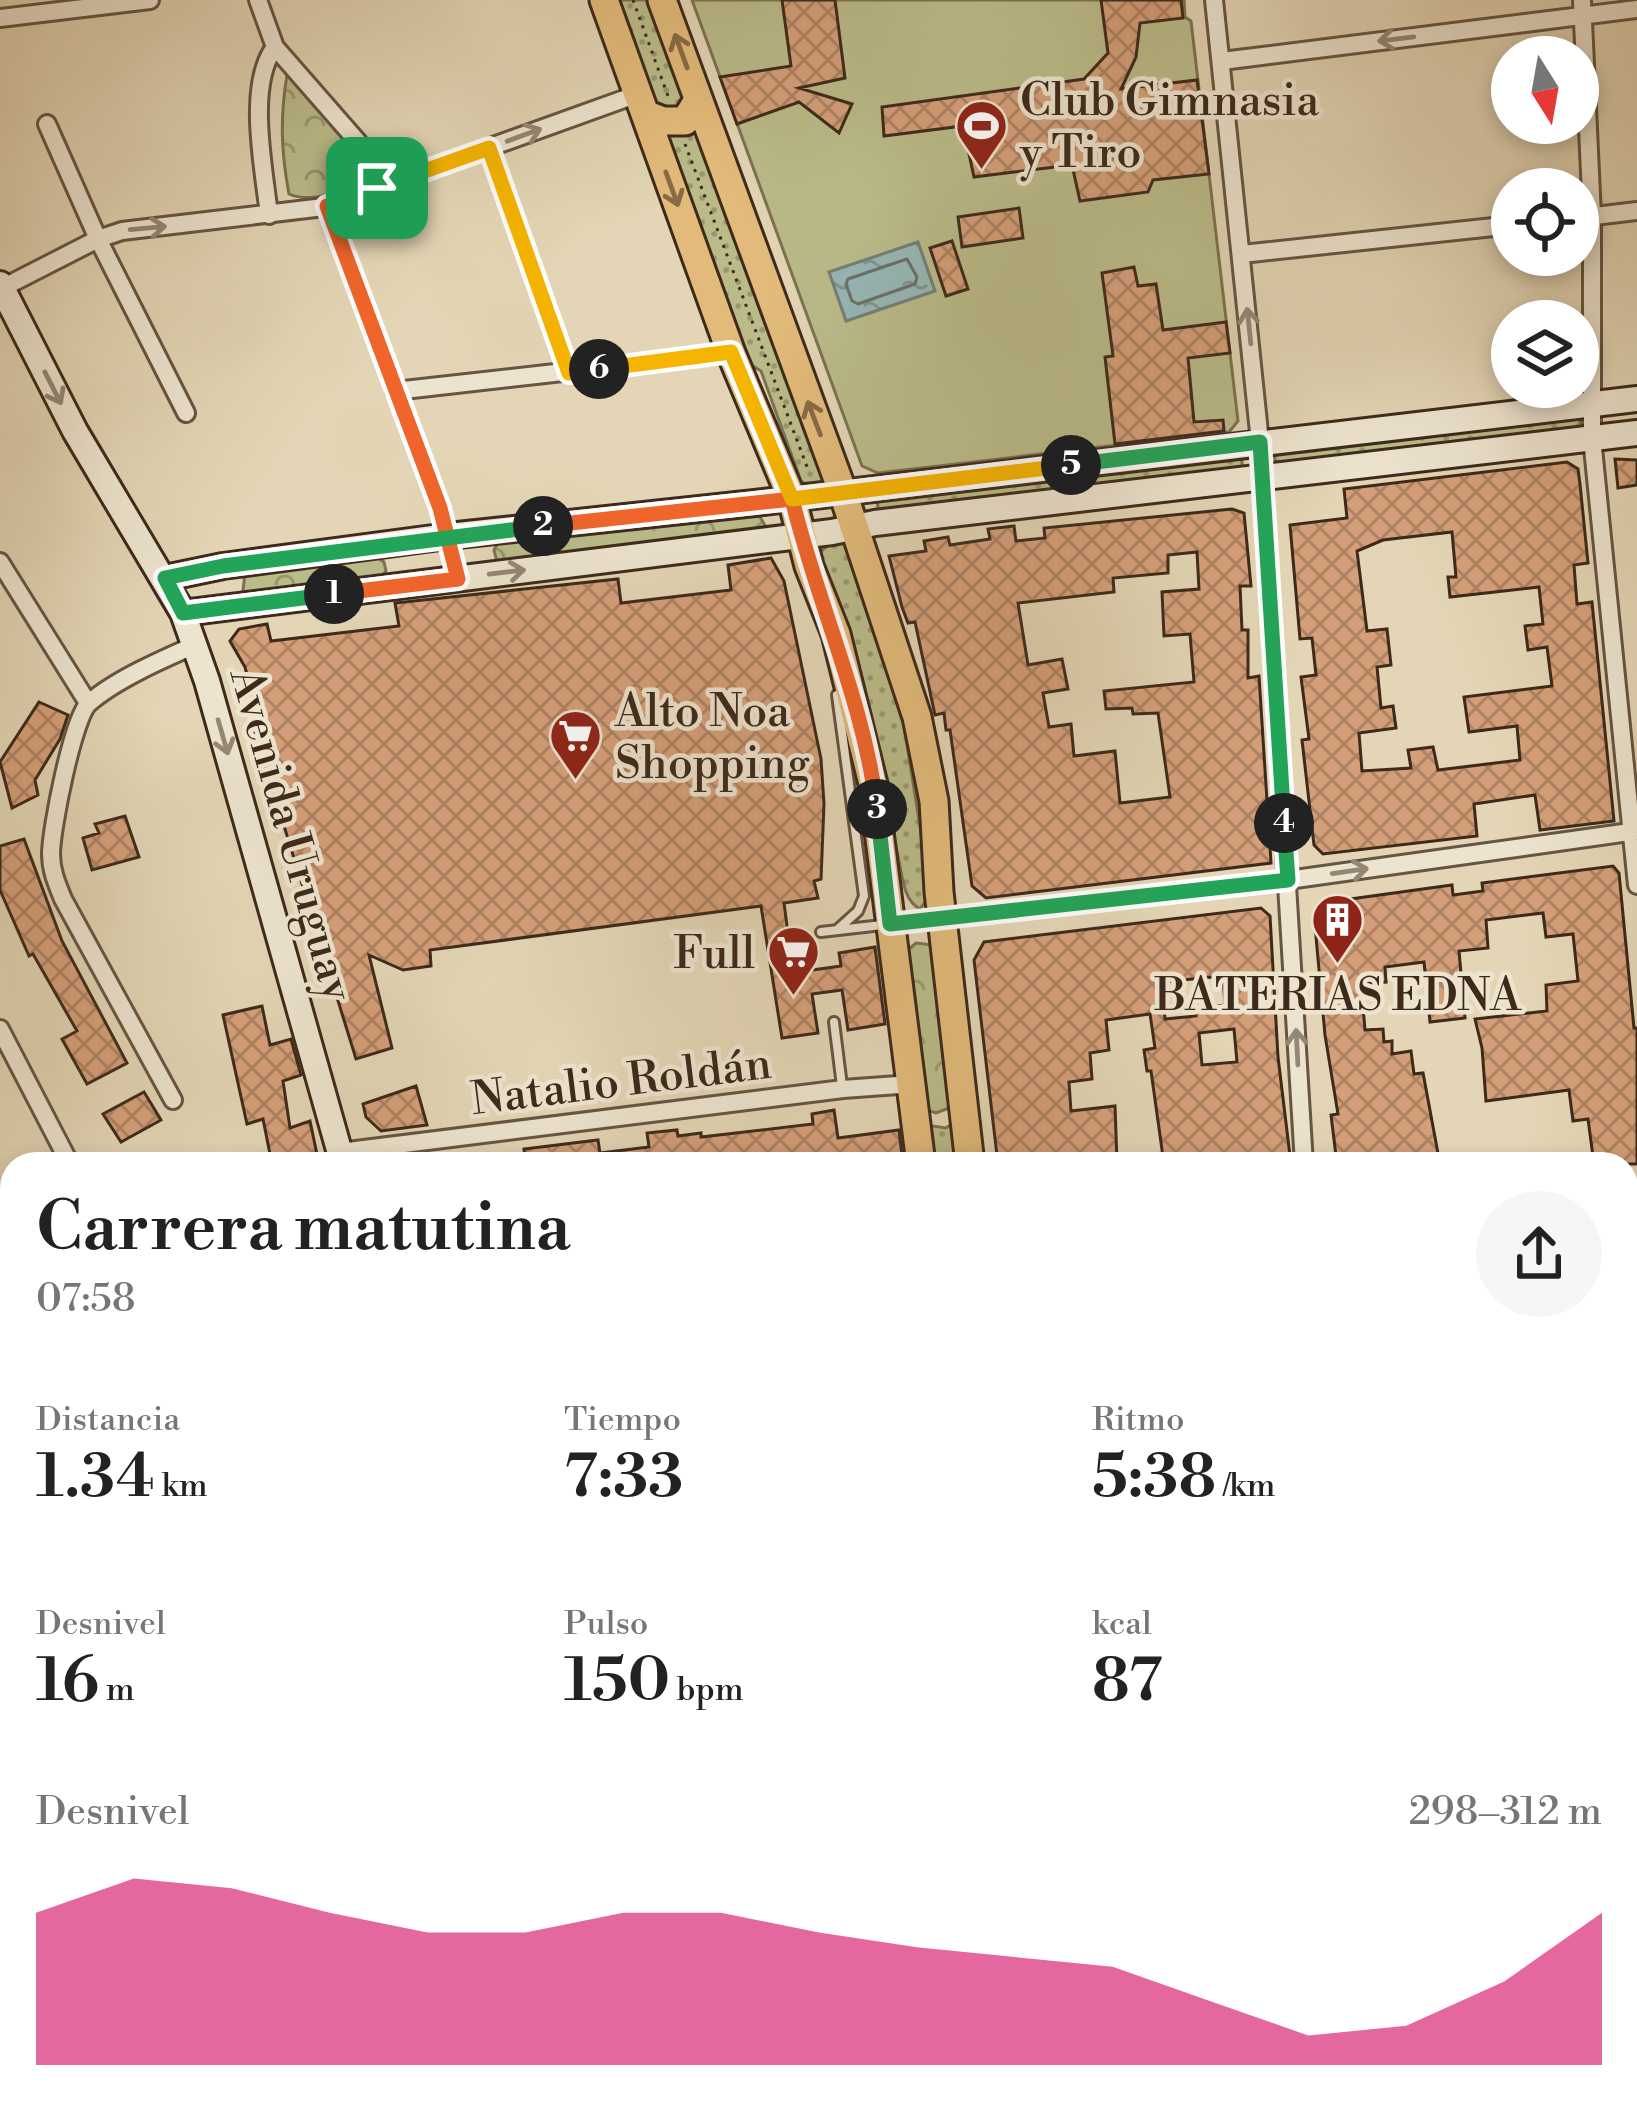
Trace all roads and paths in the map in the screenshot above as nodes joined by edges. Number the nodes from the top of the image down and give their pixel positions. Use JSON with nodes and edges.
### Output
{"nodes":[{"id":1,"x":150,"y":0,"type":"edge"},
{"id":2,"x":258,"y":0,"type":"edge"},
{"id":3,"x":604,"y":0,"type":"edge"},
{"id":4,"x":635,"y":0,"type":"edge"},
{"id":5,"x":662,"y":0,"type":"edge"},
{"id":6,"x":1214,"y":0,"type":"edge"},
{"id":7,"x":1583,"y":8,"type":"edge"},
{"id":8,"x":1637,"y":9,"type":"edge"},
{"id":9,"x":0,"y":18,"type":"edge"},
{"id":10,"x":275,"y":47,"type":"junction"},
{"id":11,"x":1222,"y":61,"type":"junction"},
{"id":12,"x":641,"y":104,"type":"junction"},
{"id":13,"x":686,"y":115,"type":"junction"},
{"id":14,"x":47,"y":124,"type":"dead end"},
{"id":15,"x":489,"y":148,"type":"junction"},
{"id":16,"x":1585,"y":168,"type":"edge"},
{"id":17,"x":377,"y":188,"type":"junction"},
{"id":18,"x":327,"y":206,"type":"junction"},
{"id":19,"x":1637,"y":211,"type":"edge"},
{"id":20,"x":268,"y":215,"type":"junction"},
{"id":21,"x":1599,"y":215,"type":"edge"},
{"id":22,"x":1491,"y":227,"type":"edge"},
{"id":23,"x":98,"y":238,"type":"junction"},
{"id":24,"x":1242,"y":254,"type":"junction"},
{"id":25,"x":1,"y":286,"type":"edge"},
{"id":26,"x":731,"y":352,"type":"junction"},
{"id":27,"x":569,"y":373,"type":"junction"},
{"id":28,"x":395,"y":391,"type":"junction"},
{"id":29,"x":1637,"y":399,"type":"edge"},
{"id":30,"x":1599,"y":404,"type":"edge"},
{"id":31,"x":1564,"y":408,"type":"edge"},
{"id":32,"x":1591,"y":408,"type":"edge"},
{"id":33,"x":186,"y":413,"type":"dead end"},
{"id":34,"x":1637,"y":433,"type":"edge"},
{"id":35,"x":1592,"y":438,"type":"junction"},
{"id":36,"x":1260,"y":442,"type":"junction"},
{"id":37,"x":1263,"y":479,"type":"junction"},
{"id":38,"x":825,"y":488,"type":"junction"},
{"id":39,"x":792,"y":499,"type":"junction"},
{"id":40,"x":852,"y":528,"type":"junction"},
{"id":41,"x":448,"y":536,"type":"junction"},
{"id":42,"x":801,"y":536,"type":"junction"},
{"id":43,"x":0,"y":562,"type":"edge"},
{"id":44,"x":165,"y":578,"type":"junction"},
{"id":45,"x":458,"y":579,"type":"junction"},
{"id":46,"x":183,"y":613,"type":"junction"},
{"id":47,"x":195,"y":645,"type":"junction"},
{"id":48,"x":88,"y":704,"type":"junction"},
{"id":49,"x":863,"y":802,"type":"junction"},
{"id":50,"x":1634,"y":831,"type":"edge"},
{"id":51,"x":1288,"y":880,"type":"junction"},
{"id":52,"x":1637,"y":885,"type":"edge"},
{"id":53,"x":941,"y":919,"type":"junction"},
{"id":54,"x":890,"y":924,"type":"junction"},
{"id":55,"x":837,"y":929,"type":"junction"},
{"id":56,"x":821,"y":932,"type":"dead end"},
{"id":57,"x":834,"y":1022,"type":"dead end"},
{"id":58,"x":0,"y":1029,"type":"edge"},
{"id":59,"x":843,"y":1089,"type":"junction"},
{"id":60,"x":172,"y":1100,"type":"dead end"},
{"id":61,"x":912,"y":1101,"type":"junction"},
{"id":62,"x":963,"y":1107,"type":"junction"},
{"id":63,"x":64,"y":1152,"type":"edge"},
{"id":64,"x":340,"y":1152,"type":"edge"},
{"id":65,"x":386,"y":1152,"type":"edge"},
{"id":66,"x":919,"y":1152,"type":"edge"},
{"id":67,"x":969,"y":1152,"type":"edge"},
{"id":68,"x":1303,"y":1152,"type":"edge"}],
"edges":[{"from":1,"to":9,"type":"street"},
{"from":2,"to":10,"type":"street"},
{"from":3,"to":12,"type":"main road"},
{"from":4,"to":13,"type":"path"},
{"from":13,"to":5,"type":"main road","one_way":true},
{"from":6,"to":11,"type":"street"},
{"from":7,"to":8,"type":"street"},
{"from":7,"to":11,"type":"street","one_way":true},
{"from":7,"to":16,"type":"street"},
{"from":10,"to":17,"type":"street"},
{"from":10,"to":20,"type":"street"},
{"from":11,"to":24,"type":"street"},
{"from":12,"to":13,"type":"main road"},
{"from":15,"to":12,"type":"street","one_way":true},
{"from":12,"to":26,"type":"main road","one_way":true},
{"from":38,"to":13,"type":"main road","one_way":true},
{"from":13,"to":38,"type":"path"},
{"from":13,"to":38,"type":"path"},
{"from":14,"to":23,"type":"street"},
{"from":15,"to":17,"type":"street"},
{"from":15,"to":27,"type":"path"},
{"from":17,"to":18,"type":"street"},
{"from":18,"to":20,"type":"street"},
{"from":18,"to":28,"type":"street"},
{"from":19,"to":21,"type":"street"},
{"from":23,"to":20,"type":"street","one_way":true},
{"from":22,"to":24,"type":"street"},
{"from":23,"to":25,"type":"street"},
{"from":23,"to":33,"type":"street"},
{"from":36,"to":24,"type":"street","one_way":true},
{"from":25,"to":44,"type":"street","name":"Avenida Uruguay","one_way":true},
{"from":26,"to":27,"type":"street"},
{"from":26,"to":39,"type":"main road"},
{"from":27,"to":28,"type":"street"},
{"from":28,"to":41,"type":"street"},
{"from":29,"to":30,"type":"street"},
{"from":31,"to":36,"type":"street"},
{"from":32,"to":35,"type":"street"},
{"from":34,"to":35,"type":"street"},
{"from":35,"to":37,"type":"street"},
{"from":35,"to":50,"type":"street"},
{"from":36,"to":37,"type":"street"},
{"from":36,"to":38,"type":"street"},
{"from":37,"to":40,"type":"street"},
{"from":37,"to":51,"type":"street"},
{"from":38,"to":39,"type":"street"},
{"from":38,"to":40,"type":"main road"},
{"from":39,"to":41,"type":"street"},
{"from":39,"to":42,"type":"main road"},
{"from":40,"to":42,"type":"street"},
{"from":40,"to":53,"type":"main road"},
{"from":41,"to":44,"type":"street"},
{"from":41,"to":45,"type":"street"},
{"from":45,"to":42,"type":"street","one_way":true},
{"from":42,"to":49,"type":"main road"},
{"from":43,"to":48,"type":"street"},
{"from":44,"to":46,"type":"street","name":"Avenida Uruguay"},
{"from":45,"to":46,"type":"street"},
{"from":46,"to":47,"type":"street","name":"Avenida Uruguay"},
{"from":47,"to":48,"type":"street"},
{"from":47,"to":64,"type":"street","name":"Avenida Uruguay","one_way":true},
{"from":48,"to":60,"type":"street"},
{"from":49,"to":54,"type":"main road"},
{"from":49,"to":55,"type":"lane"},
{"from":51,"to":50,"type":"street","one_way":true},
{"from":50,"to":52,"type":"street"},
{"from":51,"to":53,"type":"street"},
{"from":68,"to":51,"type":"street","one_way":true},
{"from":53,"to":54,"type":"street"},
{"from":53,"to":62,"type":"main road"},
{"from":54,"to":55,"type":"lane"},
{"from":54,"to":61,"type":"main road"},
{"from":55,"to":56,"type":"lane"},
{"from":57,"to":59,"type":"lane"},
{"from":58,"to":63,"type":"street"},
{"from":59,"to":61,"type":"street","name":"Natalio Roldán"},
{"from":59,"to":65,"type":"street","name":"Natalio Roldán"},
{"from":61,"to":62,"type":"main road"},
{"from":61,"to":66,"type":"main road"},
{"from":62,"to":67,"type":"main road"}]}
